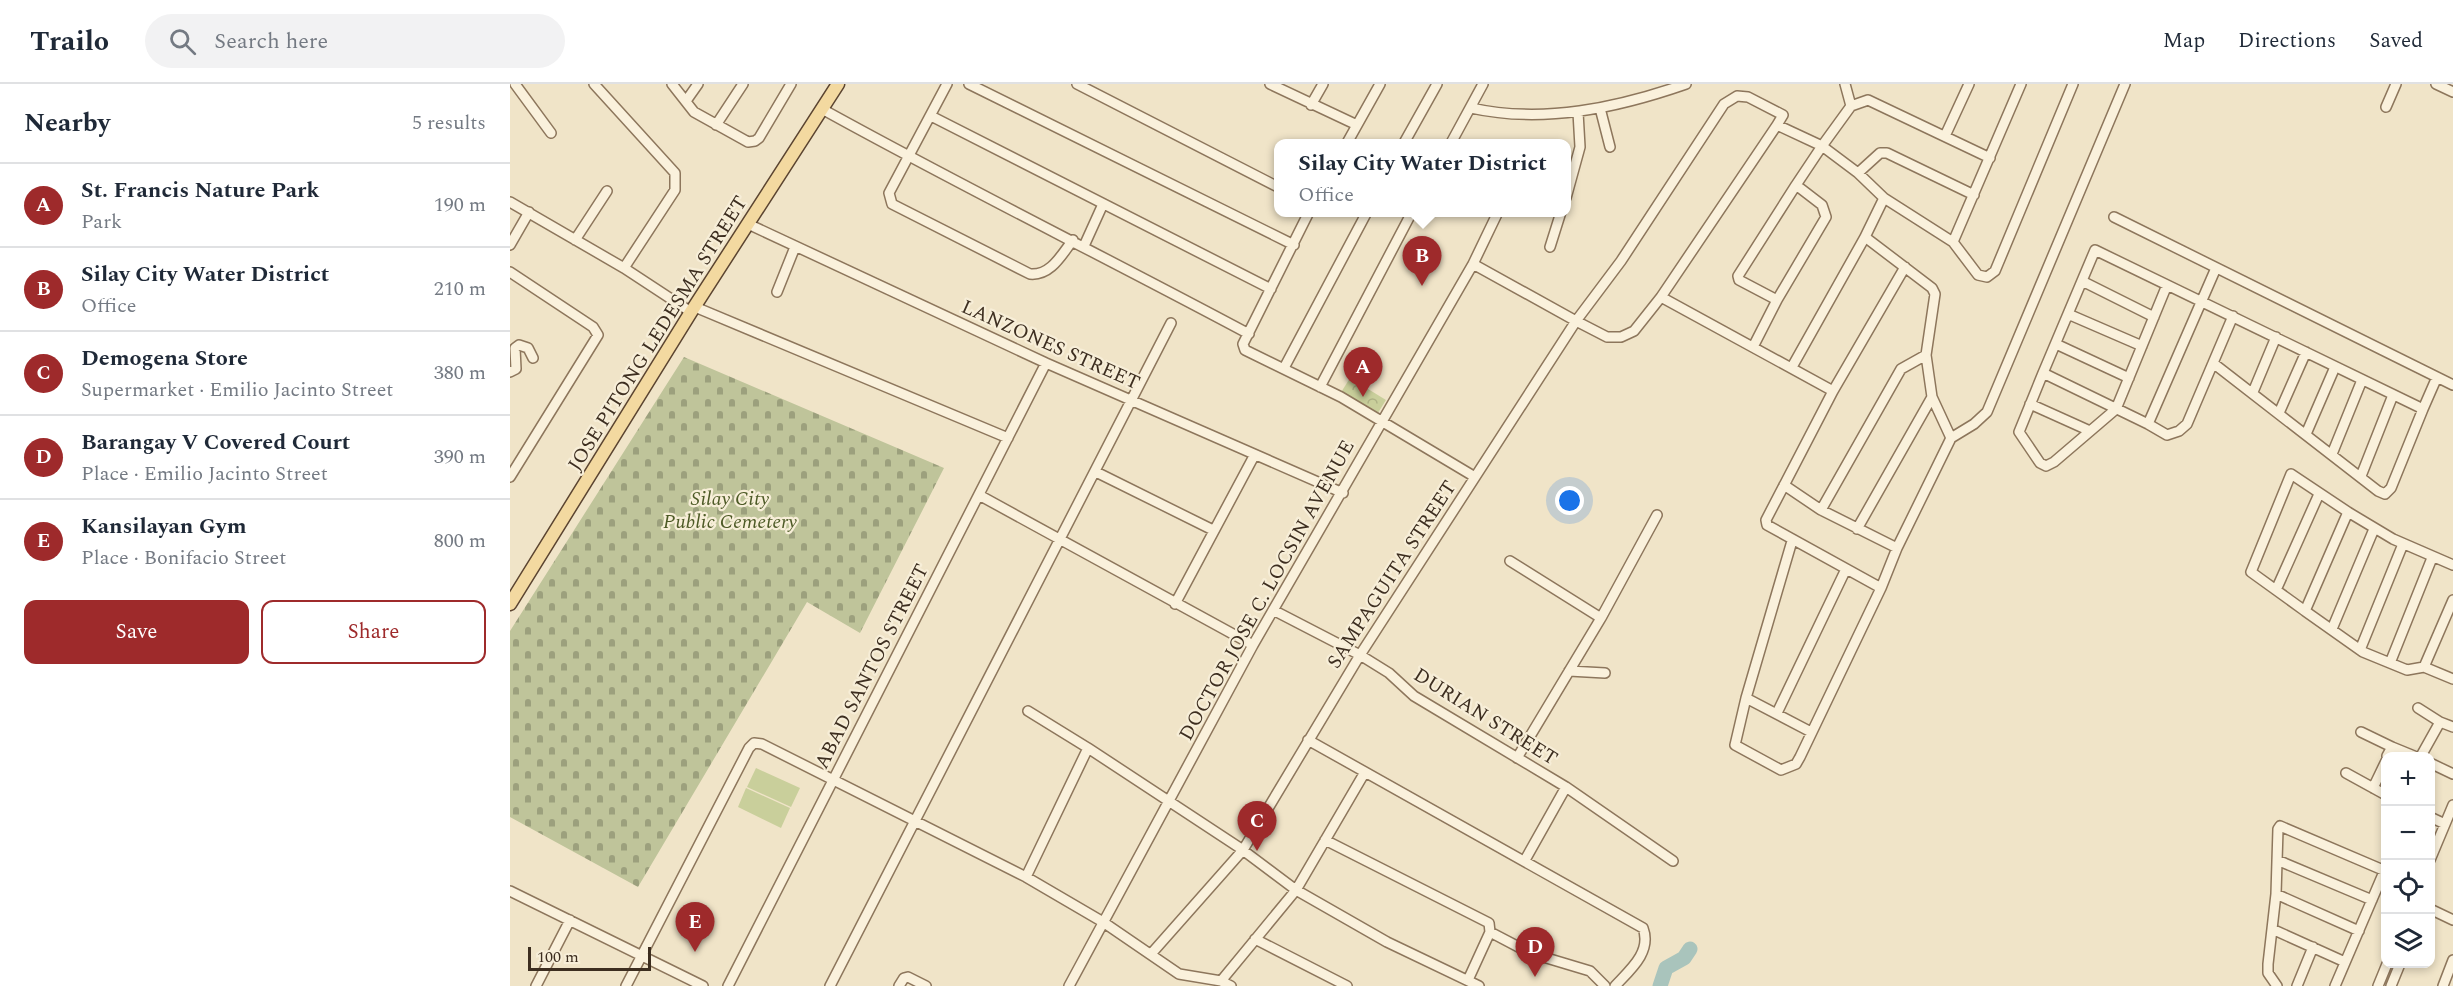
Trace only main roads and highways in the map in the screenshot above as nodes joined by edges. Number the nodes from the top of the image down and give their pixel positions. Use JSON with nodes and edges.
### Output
{"nodes":[{"id":1,"x":838,"y":84,"type":"edge"},
{"id":2,"x":510,"y":602,"type":"edge"}],
"edges":[{"from":1,"to":2,"type":"main road","name":"JOSE PITONG LEDESMA STREET"}]}
